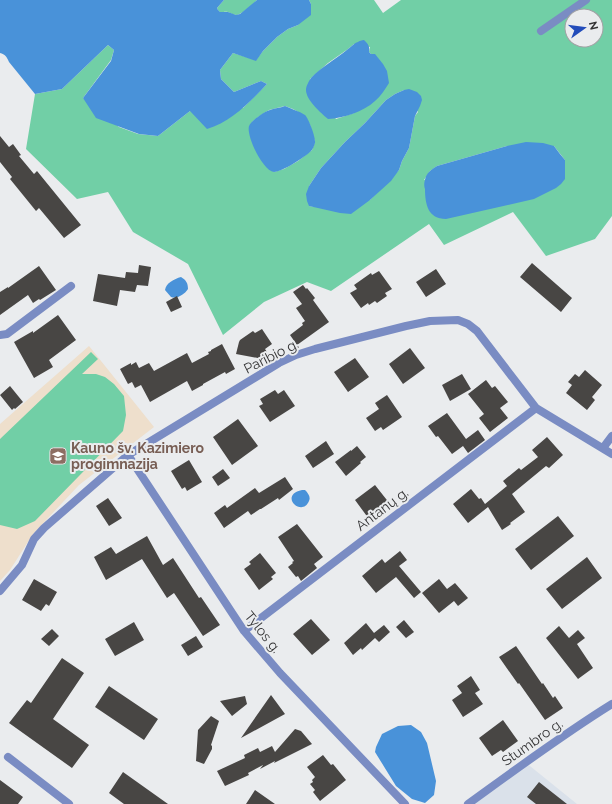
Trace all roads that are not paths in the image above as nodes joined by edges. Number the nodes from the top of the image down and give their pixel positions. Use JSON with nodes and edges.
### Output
{"nodes":[{"id":1,"x":586,"y":0,"type":"edge"},
{"id":2,"x":541,"y":31,"type":"dead end"},
{"id":3,"x":71,"y":286,"type":"dead end"},
{"id":4,"x":0,"y":335,"type":"edge"},
{"id":5,"x":536,"y":408,"type":"junction"},
{"id":6,"x":612,"y":436,"type":"edge"},
{"id":7,"x":603,"y":448,"type":"junction"},
{"id":8,"x":612,"y":454,"type":"edge"},
{"id":9,"x":128,"y":455,"type":"junction"},
{"id":10,"x":0,"y":591,"type":"edge"},
{"id":11,"x":244,"y":631,"type":"junction"},
{"id":12,"x":612,"y":704,"type":"edge"},
{"id":13,"x":8,"y":757,"type":"dead end"},
{"id":14,"x":69,"y":804,"type":"edge"},
{"id":15,"x":405,"y":804,"type":"edge"},
{"id":16,"x":468,"y":804,"type":"edge"}],
"edges":[{"from":1,"to":2,"type":"street"},
{"from":3,"to":4,"type":"street"},
{"from":5,"to":7,"type":"street","name":"Paribio g."},
{"from":5,"to":9,"type":"street","name":"Paribio g."},
{"from":5,"to":11,"type":"street","name":"Antanų g."},
{"from":6,"to":7,"type":"street"},
{"from":7,"to":8,"type":"street","name":"Paribio g."},
{"from":9,"to":10,"type":"street","name":"Paribio g."},
{"from":9,"to":11,"type":"street","name":"Tylos g."},
{"from":11,"to":15,"type":"street","name":"Tylos g."},
{"from":12,"to":16,"type":"street","name":"Stumbro g."},
{"from":13,"to":14,"type":"street"}]}
